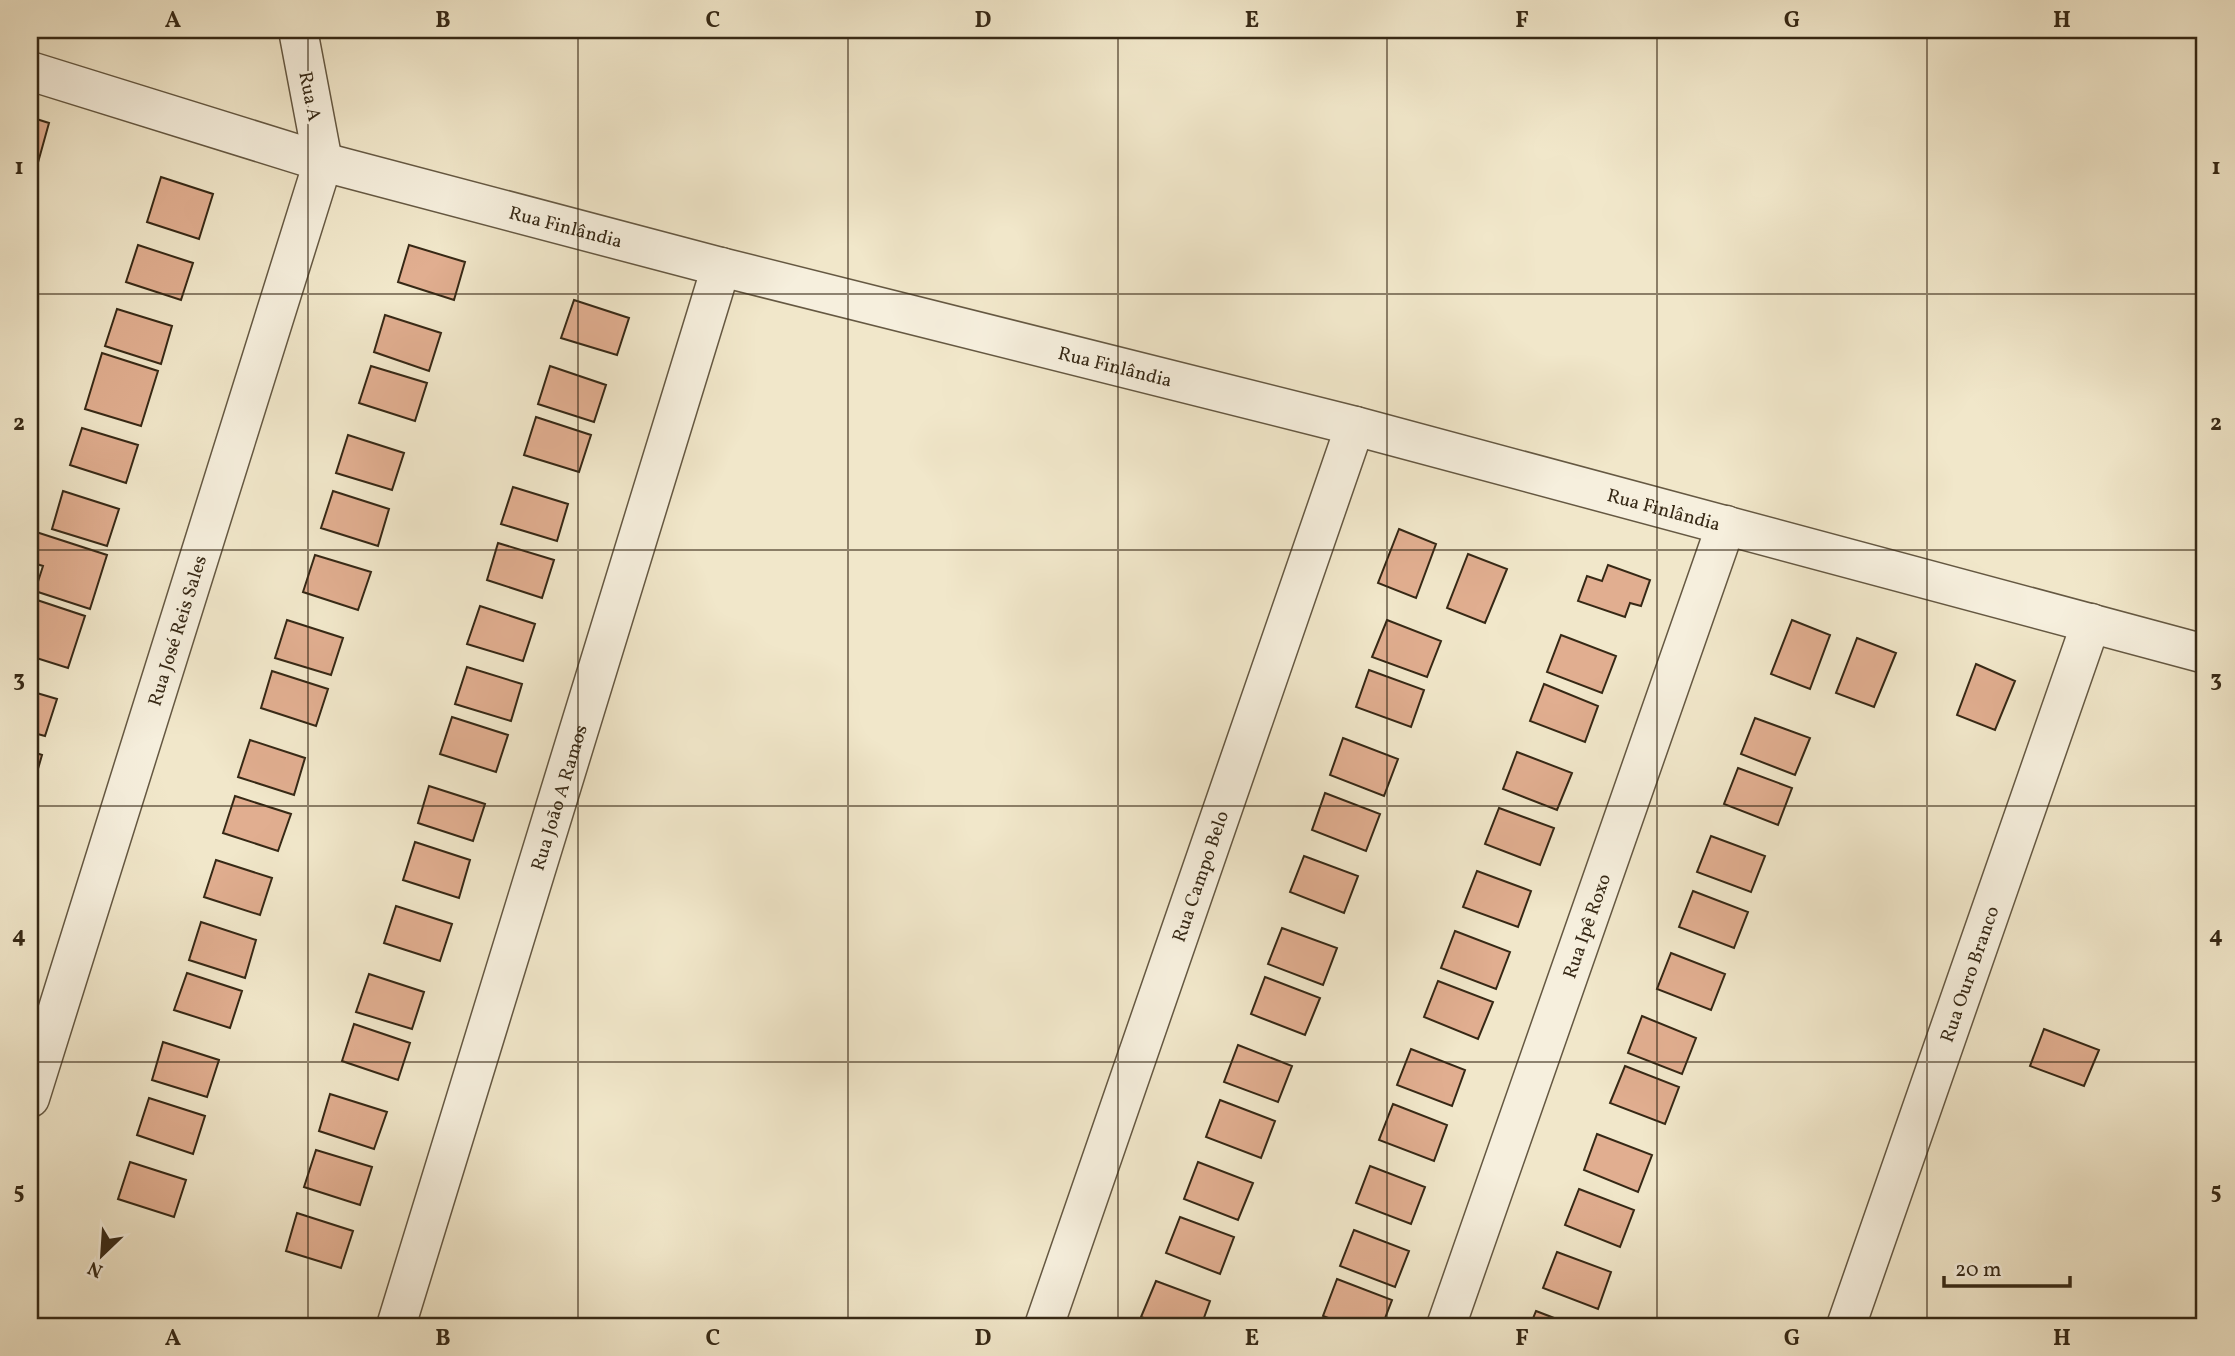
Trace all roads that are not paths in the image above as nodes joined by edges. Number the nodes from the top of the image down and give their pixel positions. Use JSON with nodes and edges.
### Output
{"nodes":[{"id":1,"x":298,"y":30,"type":"edge"},
{"id":2,"x":30,"y":71,"type":"edge"},
{"id":3,"x":323,"y":162,"type":"junction"},
{"id":4,"x":721,"y":267,"type":"junction"},
{"id":5,"x":1355,"y":426,"type":"junction"},
{"id":6,"x":1726,"y":525,"type":"junction"},
{"id":7,"x":2091,"y":623,"type":"junction"},
{"id":8,"x":2205,"y":654,"type":"edge"},
{"id":9,"x":30,"y":1098,"type":"edge"},
{"id":10,"x":396,"y":1326,"type":"edge"},
{"id":11,"x":1044,"y":1326,"type":"edge"},
{"id":12,"x":1446,"y":1326,"type":"edge"},
{"id":13,"x":1846,"y":1326,"type":"edge"}],
"edges":[{"from":1,"to":3,"type":"street","name":"Rua A"},
{"from":2,"to":3,"type":"street","name":"Rua Finlândia"},
{"from":3,"to":4,"type":"street","name":"Rua Finlândia"},
{"from":3,"to":9,"type":"street","name":"Rua José Reis Sales"},
{"from":4,"to":5,"type":"street","name":"Rua Finlândia"},
{"from":4,"to":10,"type":"street","name":"Rua João A Ramos"},
{"from":5,"to":6,"type":"street","name":"Rua Finlândia"},
{"from":5,"to":11,"type":"street","name":"Rua Campo Belo"},
{"from":6,"to":7,"type":"street","name":"Rua Finlândia"},
{"from":6,"to":12,"type":"street","name":"Rua Ipê Roxo"},
{"from":7,"to":8,"type":"street","name":"Rua Finlândia"},
{"from":7,"to":13,"type":"street","name":"Rua Ouro Branco"}]}
